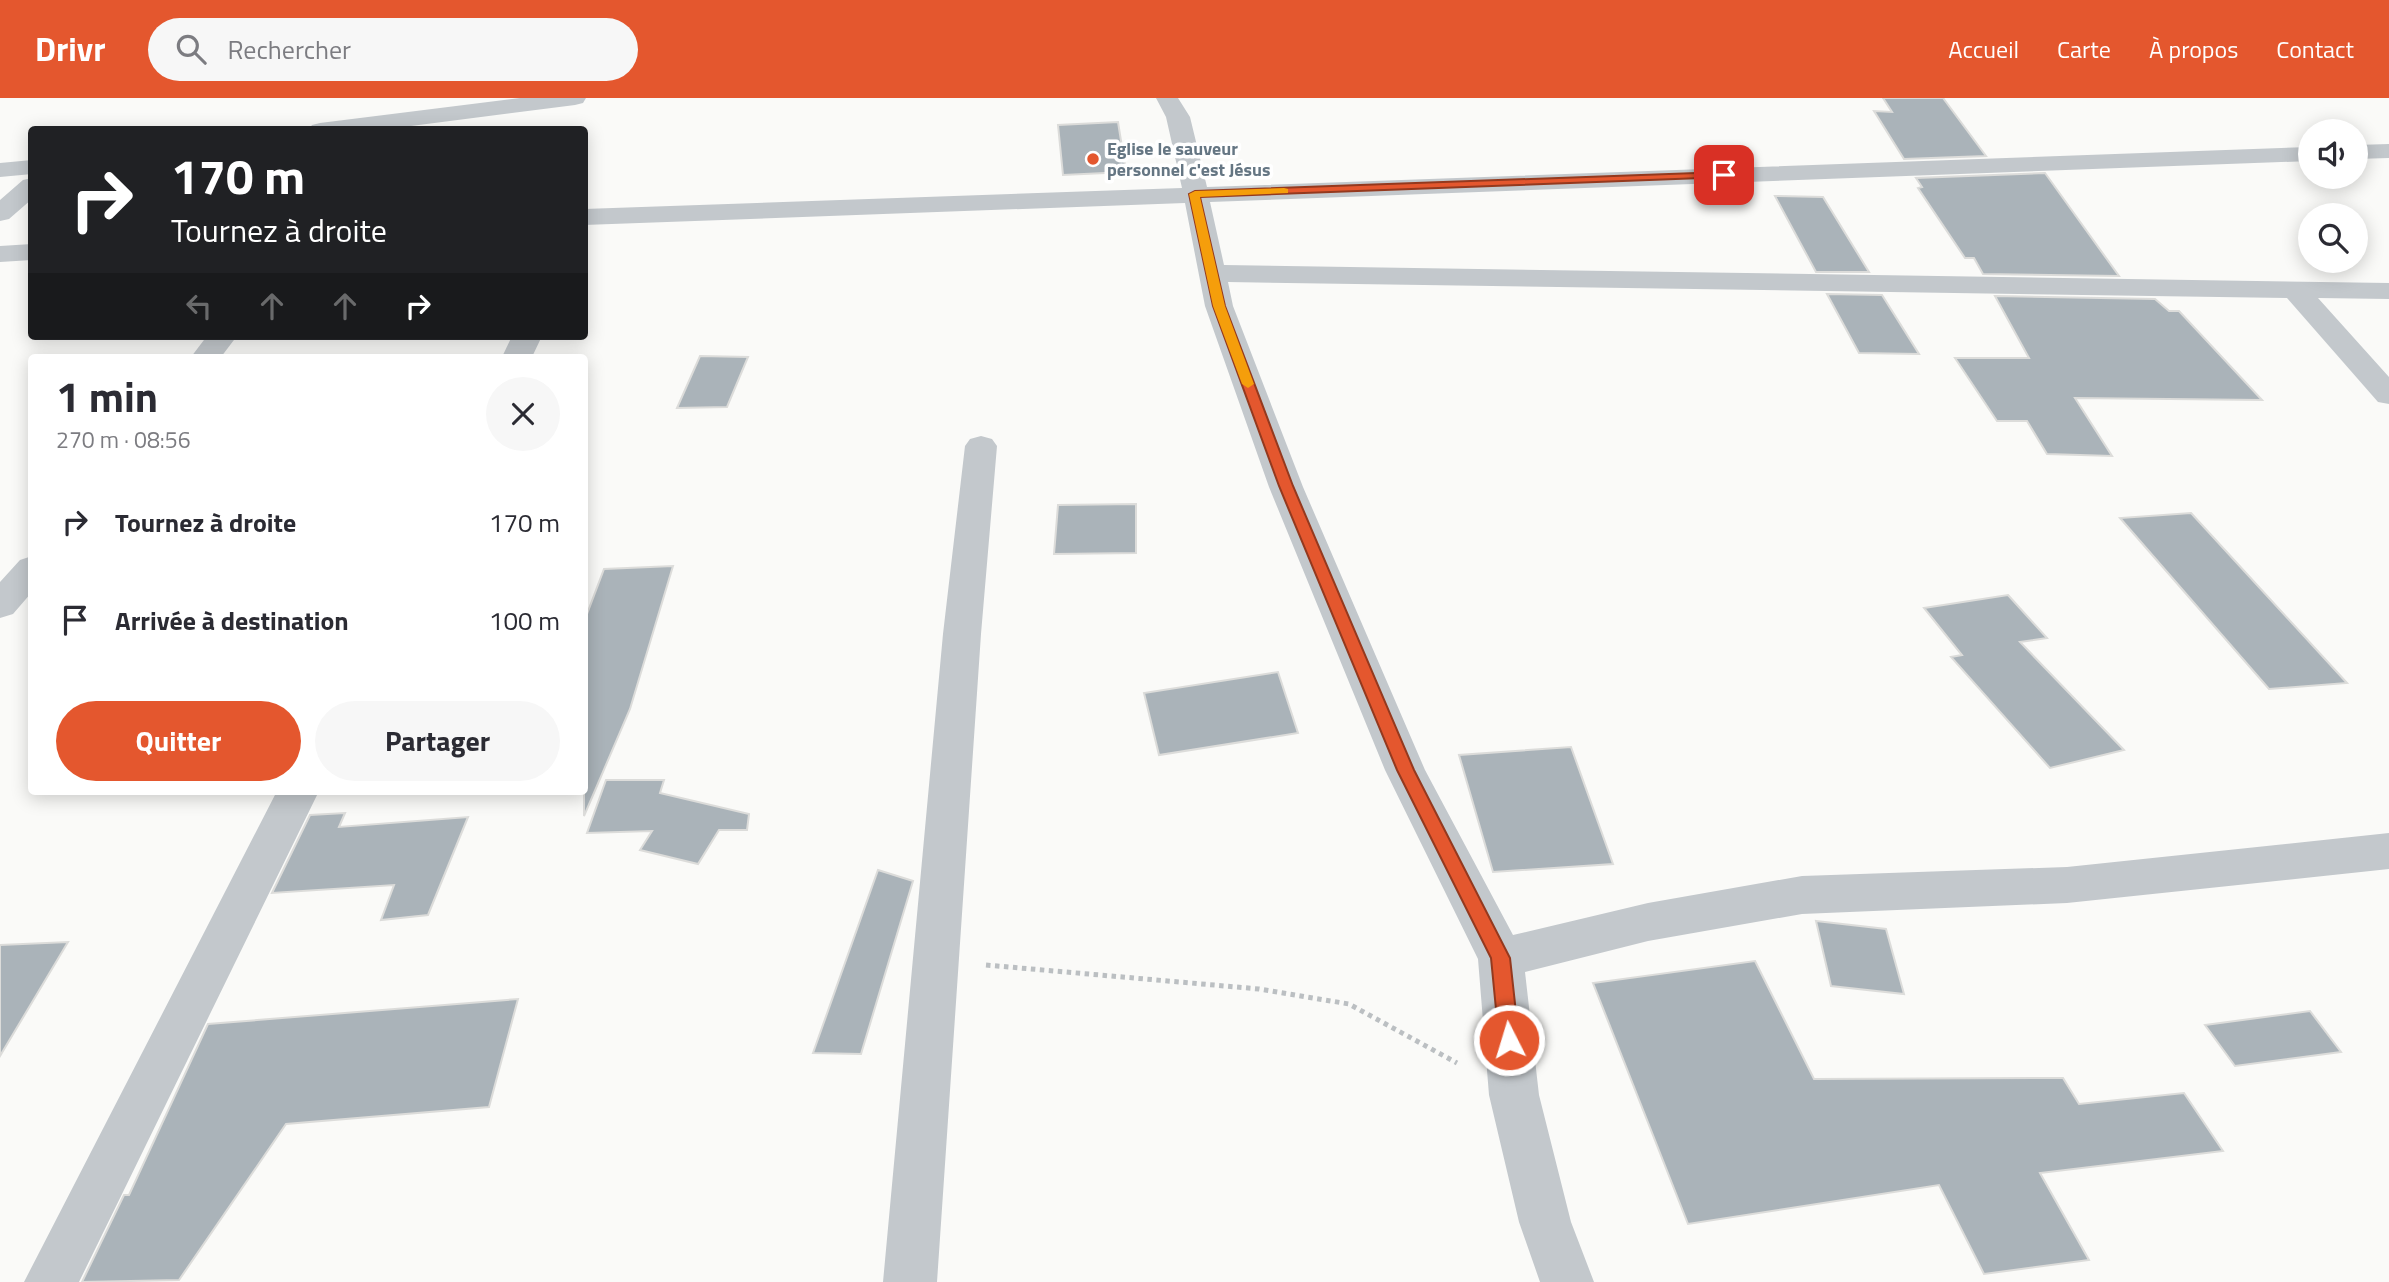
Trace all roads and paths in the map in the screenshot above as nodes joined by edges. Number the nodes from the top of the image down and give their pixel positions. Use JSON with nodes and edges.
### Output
{"nodes":[{"id":1,"x":575,"y":98,"type":"edge"},
{"id":2,"x":1167,"y":98,"type":"edge"},
{"id":3,"x":329,"y":118,"type":"edge"},
{"id":4,"x":2389,"y":151,"type":"edge"},
{"id":5,"x":2368,"y":152,"type":"edge"},
{"id":6,"x":2298,"y":154,"type":"edge"},
{"id":7,"x":28,"y":167,"type":"edge"},
{"id":8,"x":0,"y":170,"type":"edge"},
{"id":9,"x":28,"y":188,"type":"edge"},
{"id":10,"x":1195,"y":194,"type":"junction"},
{"id":11,"x":0,"y":213,"type":"edge"},
{"id":12,"x":588,"y":219,"type":"edge"},
{"id":13,"x":28,"y":252,"type":"edge"},
{"id":14,"x":0,"y":254,"type":"edge"},
{"id":15,"x":1211,"y":273,"type":"junction"},
{"id":16,"x":2294,"y":289,"type":"junction"},
{"id":17,"x":2389,"y":291,"type":"edge"},
{"id":18,"x":219,"y":340,"type":"edge"},
{"id":19,"x":208,"y":354,"type":"edge"},
{"id":20,"x":2389,"y":395,"type":"edge"},
{"id":21,"x":981,"y":446,"type":"dead end"},
{"id":22,"x":28,"y":573,"type":"edge"},
{"id":23,"x":0,"y":606,"type":"edge"},
{"id":24,"x":296,"y":795,"type":"edge"},
{"id":25,"x":2389,"y":851,"type":"edge"},
{"id":26,"x":1501,"y":958,"type":"junction"},
{"id":27,"x":936,"y":962,"type":"junction"},
{"id":28,"x":1514,"y":1095,"type":"junction"},
{"id":29,"x":51,"y":1282,"type":"edge"},
{"id":30,"x":910,"y":1282,"type":"edge"},
{"id":31,"x":1567,"y":1282,"type":"edge"}],
"edges":[{"from":1,"to":3,"type":"street"},
{"from":2,"to":10,"type":"street"},
{"from":4,"to":5,"type":"street"},
{"from":6,"to":10,"type":"street"},
{"from":7,"to":8,"type":"street"},
{"from":9,"to":11,"type":"street"},
{"from":10,"to":12,"type":"street"},
{"from":10,"to":15,"type":"street"},
{"from":13,"to":14,"type":"street"},
{"from":15,"to":16,"type":"street"},
{"from":15,"to":26,"type":"street"},
{"from":16,"to":17,"type":"street"},
{"from":16,"to":20,"type":"street"},
{"from":18,"to":19,"type":"street"},
{"from":21,"to":27,"type":"street"},
{"from":22,"to":23,"type":"street"},
{"from":24,"to":29,"type":"street"},
{"from":25,"to":26,"type":"street"},
{"from":26,"to":28,"type":"street"},
{"from":27,"to":28,"type":"path"},
{"from":27,"to":30,"type":"street"},
{"from":28,"to":31,"type":"street"}]}
